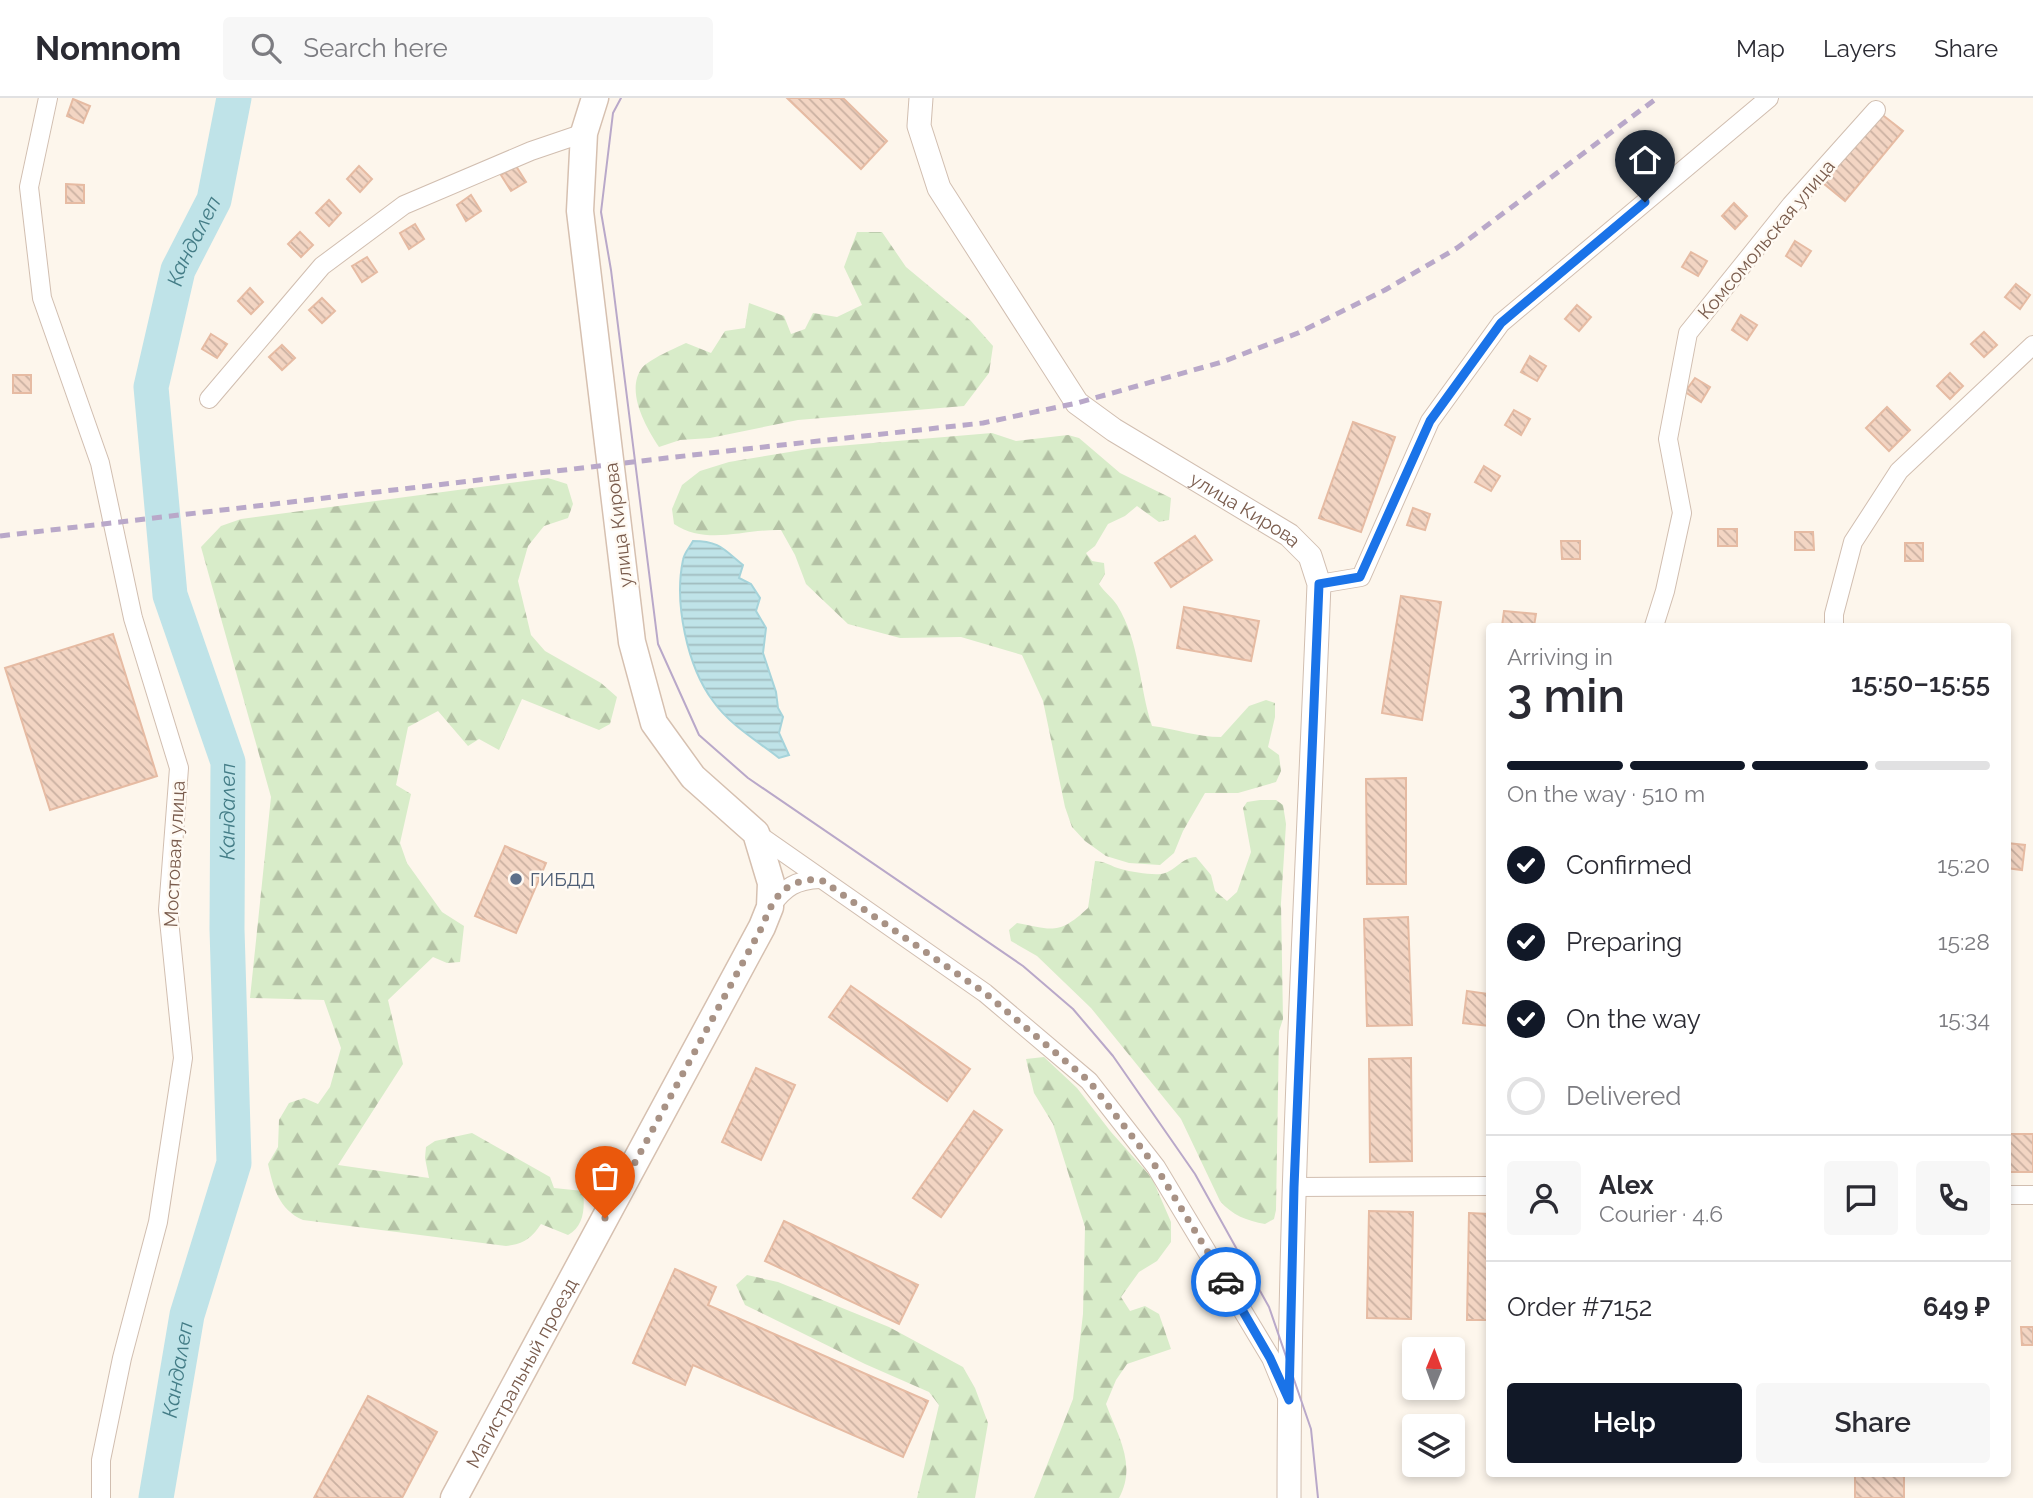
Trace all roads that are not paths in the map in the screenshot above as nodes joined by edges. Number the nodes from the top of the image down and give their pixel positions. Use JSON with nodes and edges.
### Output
{"nodes":[{"id":1,"x":48,"y":98,"type":"edge"},
{"id":2,"x":596,"y":98,"type":"edge"},
{"id":3,"x":921,"y":98,"type":"edge"},
{"id":4,"x":1769,"y":98,"type":"edge"},
{"id":5,"x":1876,"y":110,"type":"dead end"},
{"id":6,"x":584,"y":133,"type":"junction"},
{"id":7,"x":2033,"y":345,"type":"edge"},
{"id":8,"x":209,"y":399,"type":"dead end"},
{"id":9,"x":1319,"y":584,"type":"junction"},
{"id":10,"x":1834,"y":620,"type":"edge"},
{"id":11,"x":1655,"y":623,"type":"edge"},
{"id":12,"x":756,"y":833,"type":"junction"},
{"id":13,"x":820,"y":879,"type":"junction"},
{"id":14,"x":769,"y":907,"type":"junction"},
{"id":15,"x":1486,"y":1186,"type":"edge"},
{"id":16,"x":1294,"y":1187,"type":"junction"},
{"id":17,"x":2011,"y":1195,"type":"edge"},
{"id":18,"x":2033,"y":1195,"type":"edge"},
{"id":19,"x":1289,"y":1400,"type":"junction"},
{"id":20,"x":101,"y":1498,"type":"edge"},
{"id":21,"x":454,"y":1498,"type":"edge"},
{"id":22,"x":1289,"y":1498,"type":"edge"}],
"edges":[{"from":1,"to":20,"type":"street","name":"Мостовая улица"},
{"from":2,"to":6,"type":"main road","name":"улица Кирова"},
{"from":3,"to":9,"type":"street","name":"улица Кирова"},
{"from":4,"to":9,"type":"street"},
{"from":5,"to":11,"type":"street","name":"Комсомольская улица"},
{"from":6,"to":8,"type":"street"},
{"from":6,"to":12,"type":"main road","name":"улица Кирова"},
{"from":7,"to":10,"type":"street"},
{"from":9,"to":16,"type":"street","name":"улица Кирова"},
{"from":12,"to":13,"type":"street","name":"улица Кирова"},
{"from":12,"to":14,"type":"main road","name":"Магистральный проезд"},
{"from":13,"to":14,"type":"street"},
{"from":13,"to":19,"type":"street","name":"улица Кирова"},
{"from":14,"to":21,"type":"main road","name":"Магистральный проезд"},
{"from":15,"to":16,"type":"street"},
{"from":16,"to":19,"type":"street","name":"улица Кирова"},
{"from":17,"to":18,"type":"street"},
{"from":19,"to":22,"type":"street","name":"улица Кирова"}]}
